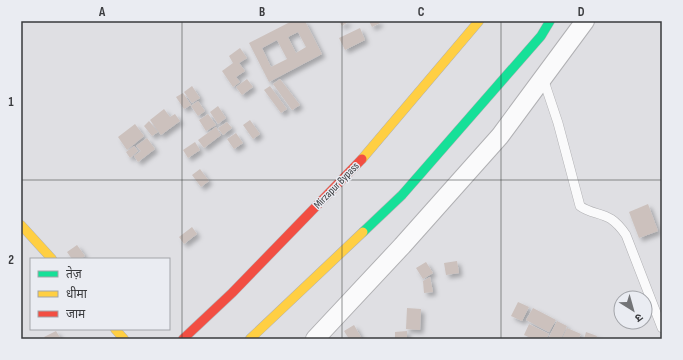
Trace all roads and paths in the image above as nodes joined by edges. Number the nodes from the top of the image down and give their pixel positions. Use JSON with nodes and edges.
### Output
{"nodes":[{"id":1,"x":479,"y":21,"type":"edge"},
{"id":2,"x":550,"y":21,"type":"edge"},
{"id":3,"x":585,"y":21,"type":"edge"},
{"id":4,"x":543,"y":78,"type":"junction"},
{"id":5,"x":21,"y":225,"type":"edge"},
{"id":6,"x":51,"y":258,"type":"edge"},
{"id":7,"x":662,"y":328,"type":"edge"},
{"id":8,"x":116,"y":330,"type":"edge"},
{"id":9,"x":124,"y":339,"type":"edge"},
{"id":10,"x":183,"y":339,"type":"edge"},
{"id":11,"x":250,"y":339,"type":"edge"},
{"id":12,"x":315,"y":339,"type":"edge"}],
"edges":[{"from":1,"to":10,"type":"main road","name":"Mirzapur Bypass"},
{"from":2,"to":11,"type":"main road"},
{"from":3,"to":4,"type":"street"},
{"from":4,"to":7,"type":"lane"},
{"from":4,"to":12,"type":"street"},
{"from":5,"to":6,"type":"main road"},
{"from":8,"to":9,"type":"main road"}]}
